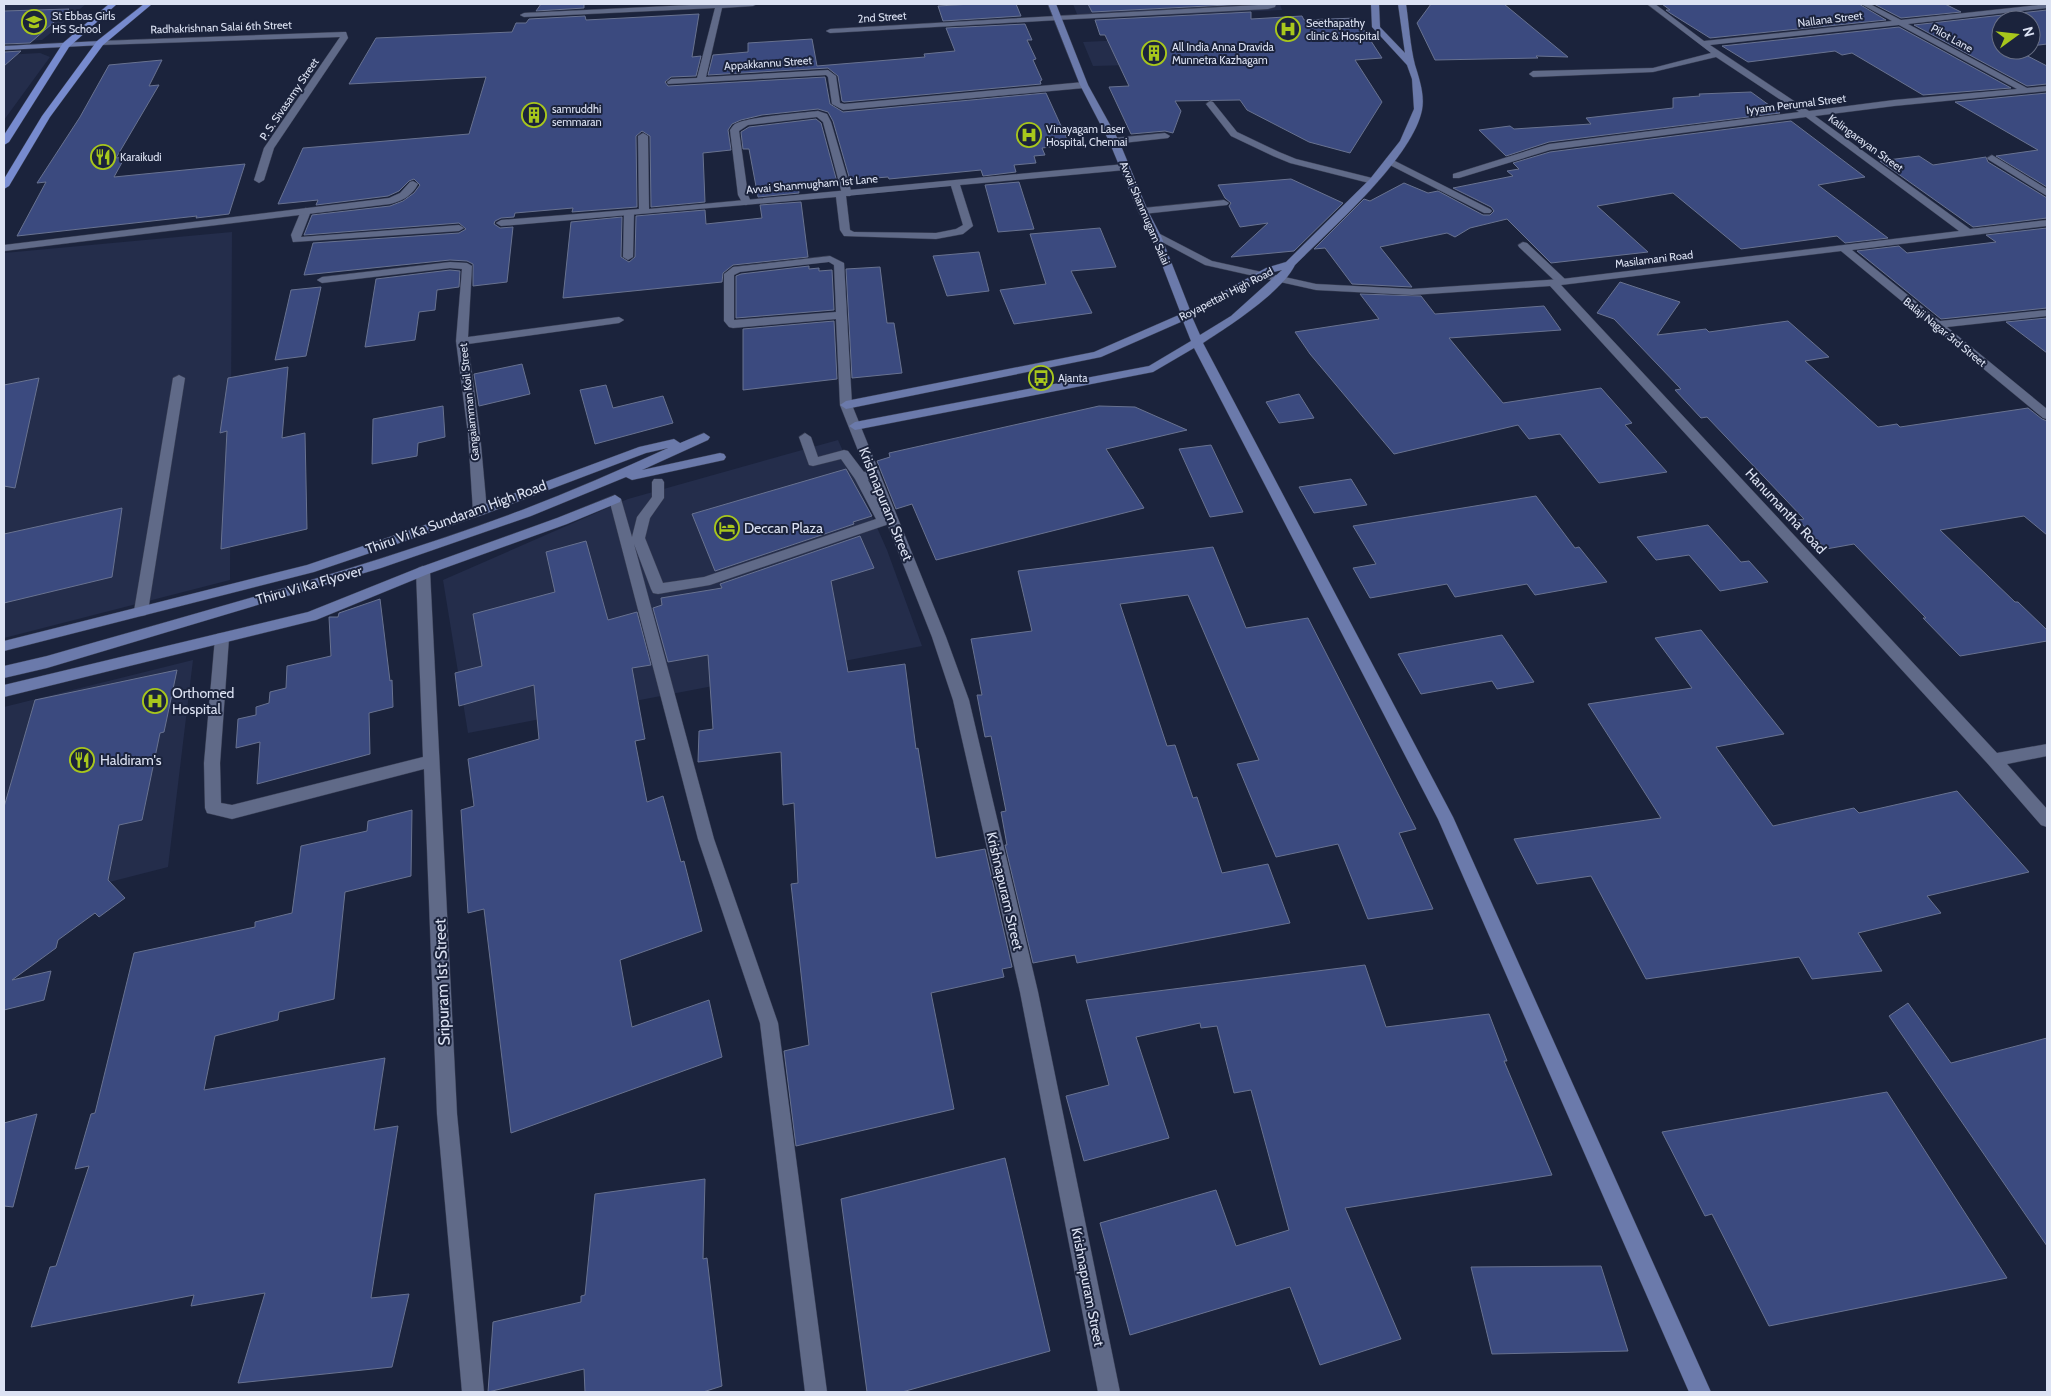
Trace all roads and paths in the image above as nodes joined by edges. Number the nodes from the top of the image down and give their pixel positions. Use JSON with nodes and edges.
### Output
{"nodes":[{"id":1,"x":113,"y":4,"type":"edge"},
{"id":2,"x":148,"y":4,"type":"edge"},
{"id":3,"x":599,"y":4,"type":"edge"},
{"id":4,"x":753,"y":4,"type":"edge"},
{"id":5,"x":1052,"y":4,"type":"edge"},
{"id":6,"x":1272,"y":4,"type":"edge"},
{"id":7,"x":1375,"y":4,"type":"edge"},
{"id":8,"x":1402,"y":4,"type":"edge"},
{"id":9,"x":1651,"y":4,"type":"edge"},
{"id":10,"x":1866,"y":4,"type":"edge"},
{"id":11,"x":719,"y":6,"type":"junction"},
{"id":12,"x":2047,"y":6,"type":"edge"},
{"id":13,"x":595,"y":12,"type":"junction"},
{"id":14,"x":524,"y":15,"type":"dead end"},
{"id":15,"x":1056,"y":18,"type":"junction"},
{"id":16,"x":1901,"y":22,"type":"junction"},
{"id":17,"x":830,"y":32,"type":"dead end"},
{"id":18,"x":343,"y":34,"type":"joint"},
{"id":19,"x":100,"y":43,"type":"junction"},
{"id":20,"x":1704,"y":43,"type":"junction"},
{"id":21,"x":66,"y":45,"type":"junction"},
{"id":22,"x":4,"y":48,"type":"edge"},
{"id":23,"x":1717,"y":54,"type":"junction"},
{"id":24,"x":1411,"y":64,"type":"junction"},
{"id":25,"x":1534,"y":74,"type":"dead end"},
{"id":26,"x":701,"y":79,"type":"junction"},
{"id":27,"x":671,"y":82,"type":"dead end"},
{"id":28,"x":1084,"y":85,"type":"junction"},
{"id":29,"x":2047,"y":89,"type":"edge"},
{"id":30,"x":2028,"y":92,"type":"junction"},
{"id":31,"x":1210,"y":104,"type":"dead end"},
{"id":32,"x":1806,"y":113,"type":"junction"},
{"id":33,"x":643,"y":136,"type":"dead end"},
{"id":34,"x":1165,"y":136,"type":"dead end"},
{"id":35,"x":1114,"y":141,"type":"junction"},
{"id":36,"x":4,"y":142,"type":"edge"},
{"id":37,"x":1992,"y":158,"type":"dead end"},
{"id":38,"x":1389,"y":161,"type":"junction"},
{"id":39,"x":1126,"y":167,"type":"junction"},
{"id":40,"x":1456,"y":176,"type":"dead end"},
{"id":41,"x":259,"y":180,"type":"dead end"},
{"id":42,"x":1373,"y":181,"type":"junction"},
{"id":43,"x":956,"y":183,"type":"junction"},
{"id":44,"x":413,"y":184,"type":"dead end"},
{"id":45,"x":4,"y":186,"type":"edge"},
{"id":46,"x":2047,"y":193,"type":"edge"},
{"id":47,"x":844,"y":194,"type":"junction"},
{"id":48,"x":746,"y":202,"type":"junction"},
{"id":49,"x":1224,"y":203,"type":"dead end"},
{"id":50,"x":306,"y":211,"type":"junction"},
{"id":51,"x":1143,"y":211,"type":"junction"},
{"id":52,"x":1487,"y":211,"type":"dead end"},
{"id":53,"x":644,"y":212,"type":"junction"},
{"id":54,"x":629,"y":213,"type":"junction"},
{"id":55,"x":500,"y":223,"type":"dead end"},
{"id":56,"x":2047,"y":223,"type":"edge"},
{"id":57,"x":459,"y":228,"type":"dead end"},
{"id":58,"x":1969,"y":233,"type":"junction"},
{"id":59,"x":1156,"y":236,"type":"junction"},
{"id":60,"x":1523,"y":245,"type":"dead end"},
{"id":61,"x":4,"y":248,"type":"edge"},
{"id":62,"x":1844,"y":248,"type":"junction"},
{"id":63,"x":628,"y":257,"type":"dead end"},
{"id":64,"x":1290,"y":264,"type":"junction"},
{"id":65,"x":1263,"y":274,"type":"junction"},
{"id":66,"x":1280,"y":278,"type":"junction"},
{"id":67,"x":322,"y":280,"type":"dead end"},
{"id":68,"x":1558,"y":283,"type":"junction"},
{"id":69,"x":2047,"y":313,"type":"edge"},
{"id":70,"x":842,"y":315,"type":"junction"},
{"id":71,"x":1186,"y":316,"type":"junction"},
{"id":72,"x":619,"y":320,"type":"dead end"},
{"id":73,"x":1938,"y":325,"type":"junction"},
{"id":74,"x":462,"y":341,"type":"junction"},
{"id":75,"x":1197,"y":343,"type":"junction"},
{"id":76,"x":180,"y":378,"type":"dead end"},
{"id":77,"x":846,"y":405,"type":"junction"},
{"id":78,"x":2047,"y":416,"type":"edge"},
{"id":79,"x":855,"y":426,"type":"junction"},
{"id":80,"x":704,"y":437,"type":"joint"},
{"id":81,"x":805,"y":437,"type":"dead end"},
{"id":82,"x":720,"y":457,"type":"dead end"},
{"id":83,"x":867,"y":476,"type":"junction"},
{"id":84,"x":608,"y":480,"type":"junction"},
{"id":85,"x":658,"y":482,"type":"dead end"},
{"id":86,"x":615,"y":499,"type":"joint"},
{"id":87,"x":480,"y":511,"type":"junction"},
{"id":88,"x":423,"y":571,"type":"junction"},
{"id":89,"x":141,"y":611,"type":"junction"},
{"id":90,"x":222,"y":638,"type":"junction"},
{"id":91,"x":4,"y":646,"type":"edge"},
{"id":92,"x":4,"y":672,"type":"edge"},
{"id":93,"x":4,"y":691,"type":"edge"},
{"id":94,"x":2047,"y":750,"type":"edge"},
{"id":95,"x":1994,"y":760,"type":"junction"},
{"id":96,"x":431,"y":761,"type":"junction"},
{"id":97,"x":2047,"y":820,"type":"edge"},
{"id":98,"x":473,"y":1392,"type":"edge"},
{"id":99,"x":816,"y":1392,"type":"edge"},
{"id":100,"x":1109,"y":1392,"type":"edge"},
{"id":101,"x":1700,"y":1392,"type":"edge"}],
"edges":[{"from":1,"to":21,"type":"main road"},
{"from":2,"to":19,"type":"main road"},
{"from":3,"to":13,"type":"street"},
{"from":4,"to":11,"type":"street"},
{"from":5,"to":15,"type":"main road","name":"Avvai Shanmugam Salai"},
{"from":6,"to":15,"type":"street","name":"2nd Street"},
{"from":7,"to":24,"type":"main road"},
{"from":8,"to":24,"type":"main road"},
{"from":9,"to":20,"type":"street","name":"Kalingarayan Street"},
{"from":10,"to":16,"type":"street","name":"Pilot Lane"},
{"from":11,"to":13,"type":"street"},
{"from":11,"to":26,"type":"street"},
{"from":12,"to":16,"type":"street","name":"Nallana Street"},
{"from":13,"to":14,"type":"street"},
{"from":15,"to":17,"type":"street","name":"2nd Street"},
{"from":15,"to":28,"type":"main road","name":"Avvai Shanmugam Salai"},
{"from":16,"to":20,"type":"street","name":"Nallana Street"},
{"from":16,"to":30,"type":"street","name":"Pilot Lane"},
{"from":18,"to":19,"type":"street","name":"Radhakrishnan Salai 6th Street"},
{"from":18,"to":41,"type":"street","name":"P. S. Sivasamy Street"},
{"from":19,"to":21,"type":"main road"},
{"from":19,"to":45,"type":"main road"},
{"from":20,"to":23,"type":"street","name":"Kalingarayan Street"},
{"from":21,"to":22,"type":"main road"},
{"from":21,"to":36,"type":"main road"},
{"from":23,"to":25,"type":"street"},
{"from":23,"to":32,"type":"street","name":"Kalingarayan Street"},
{"from":24,"to":38,"type":"main road"},
{"from":26,"to":27,"type":"street","name":"Appakkannu Street"},
{"from":26,"to":28,"type":"street","name":"Appakkannu Street"},
{"from":28,"to":35,"type":"main road","name":"Avvai Shanmugam Salai"},
{"from":29,"to":30,"type":"street","name":"Iyyam Perumal Street"},
{"from":30,"to":32,"type":"street","name":"Iyyam Perumal Street"},
{"from":31,"to":42,"type":"street"},
{"from":32,"to":40,"type":"street","name":"Iyyam Perumal Street"},
{"from":32,"to":58,"type":"street","name":"Kalingarayan Street"},
{"from":33,"to":53,"type":"street"},
{"from":34,"to":35,"type":"street"},
{"from":35,"to":39,"type":"main road","name":"Avvai Shanmugam Salai"},
{"from":37,"to":46,"type":"street"},
{"from":38,"to":42,"type":"main road"},
{"from":38,"to":52,"type":"street"},
{"from":39,"to":43,"type":"street","name":"Avvai Shanmugham 1st Lane"},
{"from":39,"to":51,"type":"main road","name":"Avvai Shanmugam Salai"},
{"from":42,"to":64,"type":"main road"},
{"from":43,"to":47,"type":"street","name":"Avvai Shanmugham 1st Lane"},
{"from":43,"to":47,"type":"street"},
{"from":44,"to":50,"type":"street"},
{"from":47,"to":48,"type":"street","name":"Avvai Shanmugham 1st Lane"},
{"from":47,"to":48,"type":"street"},
{"from":48,"to":53,"type":"street","name":"Avvai Shanmugham 1st Lane"},
{"from":49,"to":51,"type":"street"},
{"from":50,"to":57,"type":"street"},
{"from":50,"to":61,"type":"street"},
{"from":51,"to":59,"type":"main road","name":"Avvai Shanmugam Salai"},
{"from":53,"to":54,"type":"street","name":"Avvai Shanmugham 1st Lane"},
{"from":54,"to":55,"type":"street","name":"Avvai Shanmugham 1st Lane"},
{"from":54,"to":63,"type":"street"},
{"from":56,"to":58,"type":"street","name":"Masilamani Road"},
{"from":58,"to":62,"type":"street","name":"Masilamani Road"},
{"from":59,"to":65,"type":"street","name":"Masilamani Road"},
{"from":59,"to":71,"type":"main road","name":"Avvai Shanmugam Salai"},
{"from":60,"to":68,"type":"street","name":"Hanumantha Road"},
{"from":62,"to":68,"type":"street","name":"Masilamani Road"},
{"from":62,"to":73,"type":"street","name":"Balaji Nagar 3rd Street"},
{"from":64,"to":65,"type":"main road","name":"Royapettah High Road"},
{"from":64,"to":66,"type":"main road","name":"Royapettah High Road"},
{"from":65,"to":66,"type":"street","name":"Masilamani Road"},
{"from":65,"to":71,"type":"main road","name":"Royapettah High Road"},
{"from":66,"to":68,"type":"street","name":"Masilamani Road"},
{"from":66,"to":75,"type":"main road","name":"Royapettah High Road"},
{"from":67,"to":74,"type":"street","name":"Gangaiamman Koil Street"},
{"from":68,"to":95,"type":"street","name":"Hanumantha Road"},
{"from":69,"to":73,"type":"street"},
{"from":70,"to":70,"type":"street"},
{"from":70,"to":77,"type":"street"},
{"from":71,"to":75,"type":"main road","name":"Avvai Shanmugam Salai"},
{"from":71,"to":77,"type":"main road","name":"Royapettah High Road"},
{"from":72,"to":74,"type":"street"},
{"from":73,"to":78,"type":"street","name":"Balaji Nagar 3rd Street"},
{"from":74,"to":87,"type":"street","name":"Gangaiamman Koil Street"},
{"from":75,"to":79,"type":"main road","name":"Royapettah High Road"},
{"from":75,"to":101,"type":"main road","name":"Avvai Shanmugam Salai"},
{"from":76,"to":89,"type":"street"},
{"from":77,"to":79,"type":"street","name":"Krishnapuram Street"},
{"from":79,"to":83,"type":"street","name":"Krishnapuram Street"},
{"from":80,"to":84,"type":"main road","name":"Thiru Vi Ka Flyover"},
{"from":80,"to":87,"type":"main road","name":"Thiru Vi Ka Sundaram High Road"},
{"from":81,"to":83,"type":"street"},
{"from":82,"to":84,"type":"main road","name":"Thiru Vi Ka Flyover"},
{"from":83,"to":85,"type":"street"},
{"from":83,"to":100,"type":"street","name":"Krishnapuram Street"},
{"from":84,"to":92,"type":"main road","name":"Thiru Vi Ka Flyover"},
{"from":86,"to":88,"type":"main road"},
{"from":86,"to":99,"type":"street"},
{"from":87,"to":89,"type":"main road","name":"Thiru Vi Ka Sundaram High Road"},
{"from":88,"to":90,"type":"main road"},
{"from":88,"to":96,"type":"street","name":"Sripuram 1st Street"},
{"from":89,"to":91,"type":"main road","name":"Thiru Vi Ka Sundaram High Road"},
{"from":90,"to":93,"type":"main road"},
{"from":90,"to":96,"type":"street"},
{"from":94,"to":95,"type":"street"},
{"from":95,"to":97,"type":"street","name":"Hanumantha Road"},
{"from":96,"to":98,"type":"street","name":"Sripuram 1st Street"}]}
